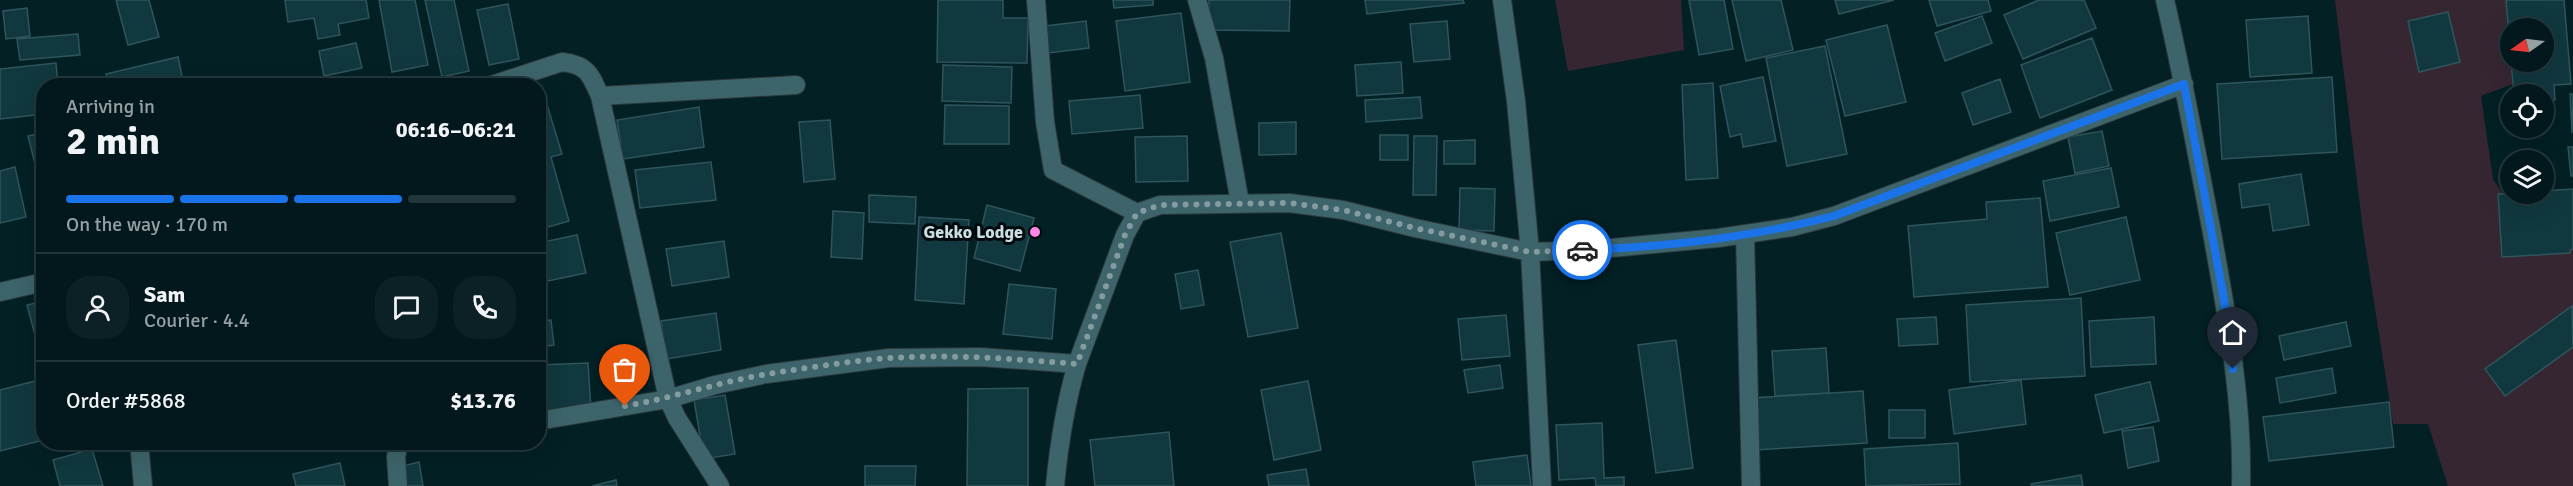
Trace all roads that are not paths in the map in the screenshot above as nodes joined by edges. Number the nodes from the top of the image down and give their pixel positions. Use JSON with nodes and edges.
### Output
{"nodes":[{"id":1,"x":1036,"y":0,"type":"edge"},
{"id":2,"x":1197,"y":0,"type":"edge"},
{"id":3,"x":1502,"y":0,"type":"edge"},
{"id":4,"x":2165,"y":0,"type":"edge"},
{"id":5,"x":513,"y":78,"type":"edge"},
{"id":6,"x":796,"y":84,"type":"dead end"},
{"id":7,"x":2184,"y":84,"type":"junction"},
{"id":8,"x":600,"y":96,"type":"junction"},
{"id":9,"x":1240,"y":203,"type":"junction"},
{"id":10,"x":1137,"y":213,"type":"junction"},
{"id":11,"x":1745,"y":234,"type":"junction"},
{"id":12,"x":1530,"y":252,"type":"junction"},
{"id":13,"x":36,"y":284,"type":"edge"},
{"id":14,"x":0,"y":292,"type":"edge"},
{"id":15,"x":1077,"y":364,"type":"junction"},
{"id":16,"x":668,"y":399,"type":"junction"},
{"id":17,"x":546,"y":420,"type":"edge"},
{"id":18,"x":140,"y":450,"type":"edge"},
{"id":19,"x":397,"y":450,"type":"edge"},
{"id":20,"x":143,"y":486,"type":"edge"},
{"id":21,"x":398,"y":486,"type":"edge"},
{"id":22,"x":720,"y":486,"type":"edge"},
{"id":23,"x":1056,"y":486,"type":"edge"},
{"id":24,"x":1542,"y":486,"type":"edge"},
{"id":25,"x":1751,"y":486,"type":"edge"},
{"id":26,"x":2241,"y":486,"type":"edge"}],
"edges":[{"from":1,"to":10,"type":"street"},
{"from":2,"to":9,"type":"street"},
{"from":3,"to":12,"type":"street"},
{"from":4,"to":7,"type":"street"},
{"from":5,"to":8,"type":"street"},
{"from":6,"to":8,"type":"street"},
{"from":7,"to":11,"type":"street"},
{"from":7,"to":26,"type":"street"},
{"from":8,"to":16,"type":"street"},
{"from":9,"to":10,"type":"street"},
{"from":9,"to":12,"type":"street"},
{"from":10,"to":15,"type":"street"},
{"from":11,"to":12,"type":"street"},
{"from":11,"to":25,"type":"street"},
{"from":12,"to":24,"type":"street"},
{"from":13,"to":14,"type":"street"},
{"from":15,"to":16,"type":"street"},
{"from":15,"to":23,"type":"street"},
{"from":16,"to":17,"type":"street"},
{"from":16,"to":22,"type":"street"},
{"from":18,"to":20,"type":"street"},
{"from":19,"to":21,"type":"street"}]}
